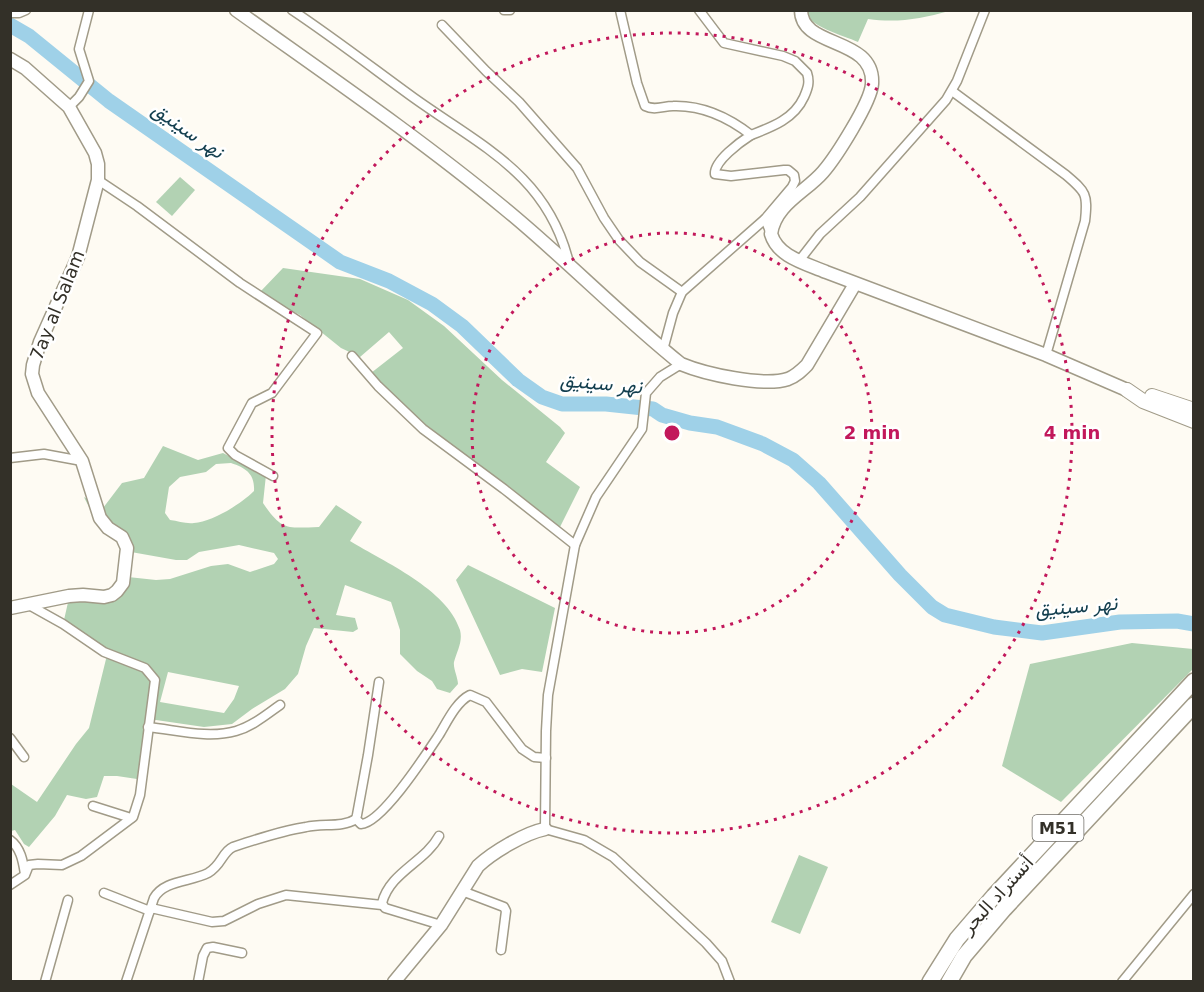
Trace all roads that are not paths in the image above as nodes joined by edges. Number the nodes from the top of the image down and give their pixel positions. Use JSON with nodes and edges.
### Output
{"nodes":[{"id":1,"x":26,"y":10,"type":"edge"},
{"id":2,"x":236,"y":10,"type":"edge"},
{"id":3,"x":292,"y":10,"type":"edge"},
{"id":4,"x":504,"y":10,"type":"edge"},
{"id":5,"x":510,"y":10,"type":"edge"},
{"id":6,"x":620,"y":10,"type":"edge"},
{"id":7,"x":699,"y":10,"type":"edge"},
{"id":8,"x":801,"y":10,"type":"edge"},
{"id":9,"x":985,"y":10,"type":"edge"},
{"id":10,"x":87,"y":11,"type":"edge"},
{"id":11,"x":10,"y":13,"type":"edge"},
{"id":12,"x":442,"y":25,"type":"dead end"},
{"id":13,"x":10,"y":59,"type":"edge"},
{"id":14,"x":952,"y":91,"type":"junction"},
{"id":15,"x":69,"y":107,"type":"junction"},
{"id":16,"x":751,"y":135,"type":"junction"},
{"id":17,"x":98,"y":180,"type":"junction"},
{"id":18,"x":765,"y":219,"type":"junction"},
{"id":19,"x":771,"y":234,"type":"junction"},
{"id":20,"x":799,"y":261,"type":"junction"},
{"id":21,"x":570,"y":267,"type":"junction"},
{"id":22,"x":855,"y":284,"type":"junction"},
{"id":23,"x":682,"y":292,"type":"junction"},
{"id":24,"x":663,"y":350,"type":"junction"},
{"id":25,"x":1046,"y":355,"type":"junction"},
{"id":26,"x":352,"y":356,"type":"dead end"},
{"id":27,"x":681,"y":364,"type":"junction"},
{"id":28,"x":1127,"y":390,"type":"junction"},
{"id":29,"x":1194,"y":410,"type":"edge"},
{"id":30,"x":1194,"y":421,"type":"edge"},
{"id":31,"x":10,"y":458,"type":"edge"},
{"id":32,"x":82,"y":461,"type":"junction"},
{"id":33,"x":273,"y":476,"type":"dead end"},
{"id":34,"x":575,"y":545,"type":"junction"},
{"id":35,"x":29,"y":605,"type":"junction"},
{"id":36,"x":10,"y":608,"type":"edge"},
{"id":37,"x":1194,"y":681,"type":"edge"},
{"id":38,"x":379,"y":682,"type":"dead end"},
{"id":39,"x":280,"y":705,"type":"dead end"},
{"id":40,"x":1194,"y":705,"type":"edge"},
{"id":41,"x":148,"y":727,"type":"junction"},
{"id":42,"x":10,"y":738,"type":"edge"},
{"id":43,"x":24,"y":757,"type":"dead end"},
{"id":44,"x":546,"y":758,"type":"junction"},
{"id":45,"x":93,"y":806,"type":"dead end"},
{"id":46,"x":131,"y":818,"type":"junction"},
{"id":47,"x":357,"y":819,"type":"junction"},
{"id":48,"x":545,"y":830,"type":"junction"},
{"id":49,"x":439,"y":836,"type":"dead end"},
{"id":50,"x":10,"y":840,"type":"edge"},
{"id":51,"x":25,"y":875,"type":"junction"},
{"id":52,"x":10,"y":885,"type":"edge"},
{"id":53,"x":462,"y":891,"type":"junction"},
{"id":54,"x":104,"y":893,"type":"dead end"},
{"id":55,"x":1194,"y":894,"type":"edge"},
{"id":56,"x":68,"y":900,"type":"dead end"},
{"id":57,"x":382,"y":905,"type":"junction"},
{"id":58,"x":150,"y":909,"type":"junction"},
{"id":59,"x":441,"y":925,"type":"junction"},
{"id":60,"x":501,"y":950,"type":"dead end"},
{"id":61,"x":242,"y":953,"type":"dead end"},
{"id":62,"x":45,"y":981,"type":"edge"},
{"id":63,"x":126,"y":981,"type":"edge"},
{"id":64,"x":198,"y":981,"type":"edge"},
{"id":65,"x":394,"y":981,"type":"edge"},
{"id":66,"x":730,"y":981,"type":"edge"},
{"id":67,"x":930,"y":981,"type":"edge"},
{"id":68,"x":949,"y":981,"type":"edge"},
{"id":69,"x":1122,"y":981,"type":"edge"}],
"edges":[{"from":1,"to":11,"type":"street"},
{"from":2,"to":21,"type":"street"},
{"from":3,"to":21,"type":"street"},
{"from":4,"to":5,"type":"street"},
{"from":6,"to":16,"type":"street"},
{"from":7,"to":16,"type":"street"},
{"from":8,"to":19,"type":"street"},
{"from":9,"to":14,"type":"street"},
{"from":10,"to":15,"type":"street"},
{"from":12,"to":23,"type":"street"},
{"from":13,"to":15,"type":"street","name":"7ay al Salam"},
{"from":14,"to":20,"type":"street"},
{"from":14,"to":25,"type":"street"},
{"from":15,"to":17,"type":"street","name":"7ay al Salam"},
{"from":16,"to":18,"type":"street"},
{"from":17,"to":32,"type":"street","name":"7ay al Salam"},
{"from":17,"to":33,"type":"street"},
{"from":18,"to":19,"type":"street"},
{"from":18,"to":23,"type":"street"},
{"from":19,"to":20,"type":"street"},
{"from":20,"to":22,"type":"street"},
{"from":21,"to":24,"type":"street"},
{"from":22,"to":25,"type":"street"},
{"from":22,"to":27,"type":"street"},
{"from":23,"to":24,"type":"street"},
{"from":24,"to":27,"type":"street"},
{"from":25,"to":28,"type":"street"},
{"from":26,"to":34,"type":"street"},
{"from":27,"to":34,"type":"street"},
{"from":28,"to":29,"type":"main road"},
{"from":28,"to":30,"type":"main road"},
{"from":31,"to":32,"type":"street"},
{"from":32,"to":35,"type":"street","name":"7ay al Salam"},
{"from":34,"to":44,"type":"street"},
{"from":35,"to":36,"type":"street","name":"7ay al Salam"},
{"from":35,"to":41,"type":"street"},
{"from":37,"to":67,"type":"highway","name":"أتستراد البحر","number":"M51"},
{"from":38,"to":47,"type":"street"},
{"from":39,"to":41,"type":"street"},
{"from":40,"to":68,"type":"highway","name":"أتستراد البحر","number":"M51"},
{"from":41,"to":46,"type":"street"},
{"from":42,"to":43,"type":"street"},
{"from":44,"to":47,"type":"street"},
{"from":44,"to":48,"type":"street"},
{"from":45,"to":46,"type":"street"},
{"from":46,"to":51,"type":"street"},
{"from":47,"to":58,"type":"street"},
{"from":48,"to":53,"type":"street"},
{"from":48,"to":66,"type":"street"},
{"from":49,"to":57,"type":"street"},
{"from":50,"to":51,"type":"street"},
{"from":51,"to":52,"type":"street"},
{"from":53,"to":59,"type":"street"},
{"from":53,"to":60,"type":"street"},
{"from":54,"to":58,"type":"street"},
{"from":55,"to":69,"type":"street"},
{"from":56,"to":62,"type":"street"},
{"from":57,"to":58,"type":"street"},
{"from":57,"to":59,"type":"street"},
{"from":58,"to":63,"type":"street"},
{"from":59,"to":65,"type":"street"},
{"from":61,"to":64,"type":"street"}]}
